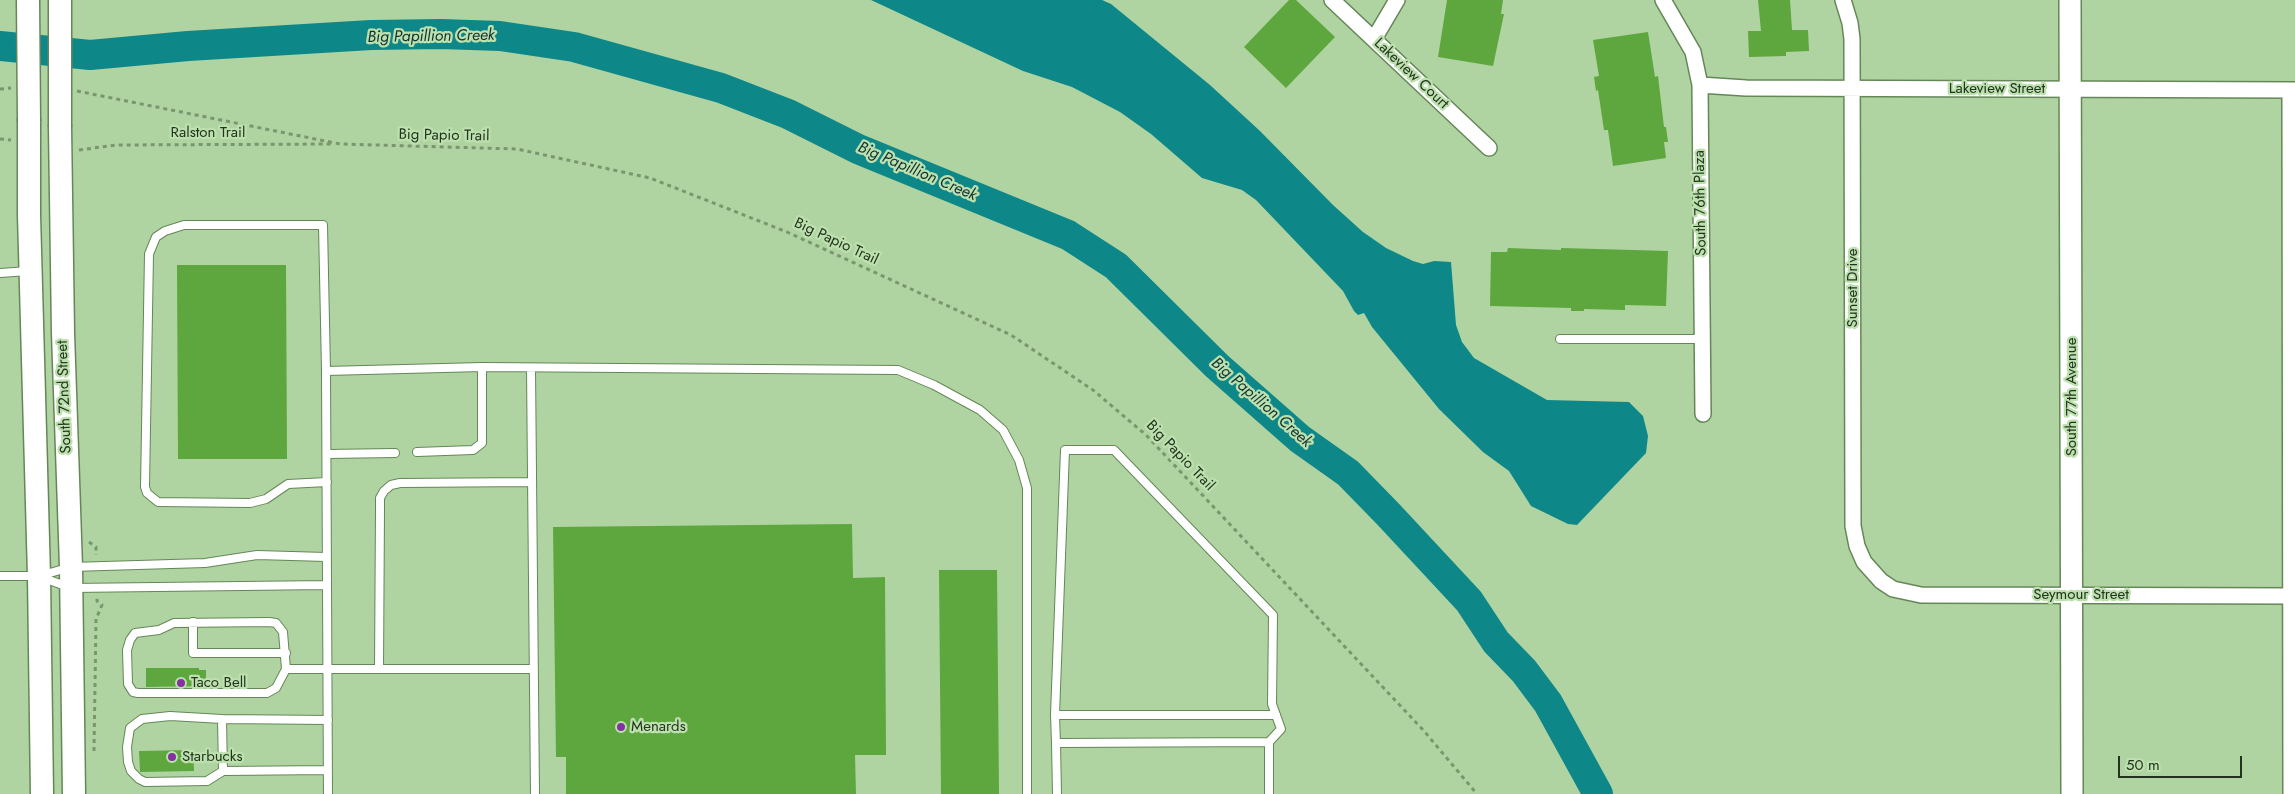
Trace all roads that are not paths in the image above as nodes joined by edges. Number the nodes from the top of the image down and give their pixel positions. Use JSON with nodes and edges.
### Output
{"nodes":[{"id":1,"x":28,"y":0,"type":"edge"},
{"id":2,"x":60,"y":0,"type":"edge"},
{"id":3,"x":1332,"y":0,"type":"edge"},
{"id":4,"x":1397,"y":0,"type":"edge"},
{"id":5,"x":1663,"y":0,"type":"edge"},
{"id":6,"x":1843,"y":0,"type":"edge"},
{"id":7,"x":2070,"y":0,"type":"edge"},
{"id":8,"x":1374,"y":39,"type":"junction"},
{"id":9,"x":1700,"y":85,"type":"junction"},
{"id":10,"x":1852,"y":89,"type":"junction"},
{"id":11,"x":2071,"y":89,"type":"junction"},
{"id":12,"x":2292,"y":90,"type":"edge"},
{"id":13,"x":1489,"y":148,"type":"dead end"},
{"id":14,"x":30,"y":271,"type":"junction"},
{"id":15,"x":0,"y":273,"type":"edge"},
{"id":16,"x":1702,"y":339,"type":"junction"},
{"id":17,"x":1560,"y":340,"type":"dead end"},
{"id":18,"x":482,"y":367,"type":"junction"},
{"id":19,"x":531,"y":368,"type":"junction"},
{"id":20,"x":326,"y":371,"type":"junction"},
{"id":21,"x":1703,"y":414,"type":"dead end"},
{"id":22,"x":417,"y":452,"type":"dead end"},
{"id":23,"x":395,"y":453,"type":"dead end"},
{"id":24,"x":327,"y":454,"type":"junction"},
{"id":25,"x":327,"y":482,"type":"junction"},
{"id":26,"x":532,"y":482,"type":"junction"},
{"id":27,"x":326,"y":557,"type":"junction"},
{"id":28,"x":1873,"y":573,"type":"joint"},
{"id":29,"x":0,"y":576,"type":"edge"},
{"id":30,"x":40,"y":576,"type":"junction"},
{"id":31,"x":71,"y":577,"type":"junction"},
{"id":32,"x":327,"y":585,"type":"junction"},
{"id":33,"x":2073,"y":595,"type":"junction"},
{"id":34,"x":2292,"y":596,"type":"edge"},
{"id":35,"x":193,"y":622,"type":"junction"},
{"id":36,"x":286,"y":653,"type":"junction"},
{"id":37,"x":286,"y":669,"type":"junction"},
{"id":38,"x":327,"y":669,"type":"junction"},
{"id":39,"x":379,"y":669,"type":"junction"},
{"id":40,"x":534,"y":669,"type":"junction"},
{"id":41,"x":1055,"y":714,"type":"junction"},
{"id":42,"x":1276,"y":715,"type":"junction"},
{"id":43,"x":222,"y":719,"type":"junction"},
{"id":44,"x":328,"y":720,"type":"junction"},
{"id":45,"x":1269,"y":742,"type":"junction"},
{"id":46,"x":1056,"y":744,"type":"junction"},
{"id":47,"x":328,"y":770,"type":"junction"},
{"id":48,"x":223,"y":771,"type":"junction"},
{"id":49,"x":42,"y":794,"type":"edge"},
{"id":50,"x":74,"y":794,"type":"edge"},
{"id":51,"x":328,"y":794,"type":"edge"},
{"id":52,"x":535,"y":794,"type":"edge"},
{"id":53,"x":1027,"y":794,"type":"edge"},
{"id":54,"x":1057,"y":794,"type":"edge"},
{"id":55,"x":1269,"y":794,"type":"edge"},
{"id":56,"x":2072,"y":794,"type":"edge"},
{"id":57,"x":2291,"y":794,"type":"edge"}],
"edges":[{"from":1,"to":14,"type":"main road","bridge":true},
{"from":2,"to":31,"type":"main road","name":"South 72nd Street","bridge":true},
{"from":3,"to":8,"type":"street","name":"Lakeview Court"},
{"from":4,"to":8,"type":"street"},
{"from":5,"to":9,"type":"street","name":"South 76th Plaza"},
{"from":6,"to":10,"type":"street","name":"Sunset Drive"},
{"from":7,"to":11,"type":"street","name":"South 77th Avenue"},
{"from":8,"to":13,"type":"street","name":"Lakeview Court"},
{"from":9,"to":10,"type":"street","name":"Lakeview Street"},
{"from":9,"to":16,"type":"street","name":"South 76th Plaza"},
{"from":10,"to":11,"type":"street","name":"Lakeview Street"},
{"from":10,"to":28,"type":"street","name":"Sunset Drive"},
{"from":11,"to":12,"type":"street","name":"Lakeview Street"},
{"from":11,"to":33,"type":"street","name":"South 77th Avenue"},
{"from":12,"to":34,"type":"street"},
{"from":14,"to":15,"type":"lane"},
{"from":14,"to":30,"type":"main road"},
{"from":16,"to":17,"type":"lane"},
{"from":16,"to":21,"type":"street","name":"South 76th Plaza"},
{"from":18,"to":19,"type":"lane"},
{"from":18,"to":20,"type":"lane"},
{"from":18,"to":22,"type":"lane"},
{"from":19,"to":26,"type":"lane"},
{"from":19,"to":53,"type":"lane"},
{"from":20,"to":24,"type":"lane"},
{"from":20,"to":25,"type":"lane"},
{"from":23,"to":24,"type":"lane"},
{"from":24,"to":25,"type":"lane"},
{"from":25,"to":27,"type":"lane"},
{"from":26,"to":39,"type":"lane"},
{"from":26,"to":40,"type":"lane"},
{"from":27,"to":31,"type":"lane"},
{"from":27,"to":32,"type":"lane"},
{"from":28,"to":33,"type":"street","name":"Seymour Street"},
{"from":29,"to":30,"type":"lane"},
{"from":30,"to":31,"type":"lane"},
{"from":30,"to":31,"type":"lane"},
{"from":30,"to":49,"type":"main road"},
{"from":31,"to":32,"type":"lane"},
{"from":31,"to":50,"type":"main road","name":"South 72nd Street"},
{"from":32,"to":38,"type":"lane"},
{"from":33,"to":34,"type":"street","name":"Seymour Street"},
{"from":33,"to":56,"type":"street","name":"South 77th Avenue"},
{"from":34,"to":57,"type":"street"},
{"from":35,"to":36,"type":"lane"},
{"from":35,"to":36,"type":"lane"},
{"from":35,"to":37,"type":"lane"},
{"from":36,"to":37,"type":"lane"},
{"from":37,"to":38,"type":"lane"},
{"from":38,"to":39,"type":"lane"},
{"from":38,"to":44,"type":"lane"},
{"from":39,"to":40,"type":"lane"},
{"from":40,"to":52,"type":"lane"},
{"from":41,"to":42,"type":"lane"},
{"from":41,"to":42,"type":"lane"},
{"from":41,"to":46,"type":"lane"},
{"from":42,"to":45,"type":"lane"},
{"from":43,"to":44,"type":"lane"},
{"from":43,"to":48,"type":"lane"},
{"from":43,"to":48,"type":"lane"},
{"from":44,"to":47,"type":"lane"},
{"from":45,"to":46,"type":"lane"},
{"from":45,"to":55,"type":"lane"},
{"from":46,"to":54,"type":"lane"},
{"from":47,"to":48,"type":"lane"},
{"from":47,"to":51,"type":"lane"}]}
